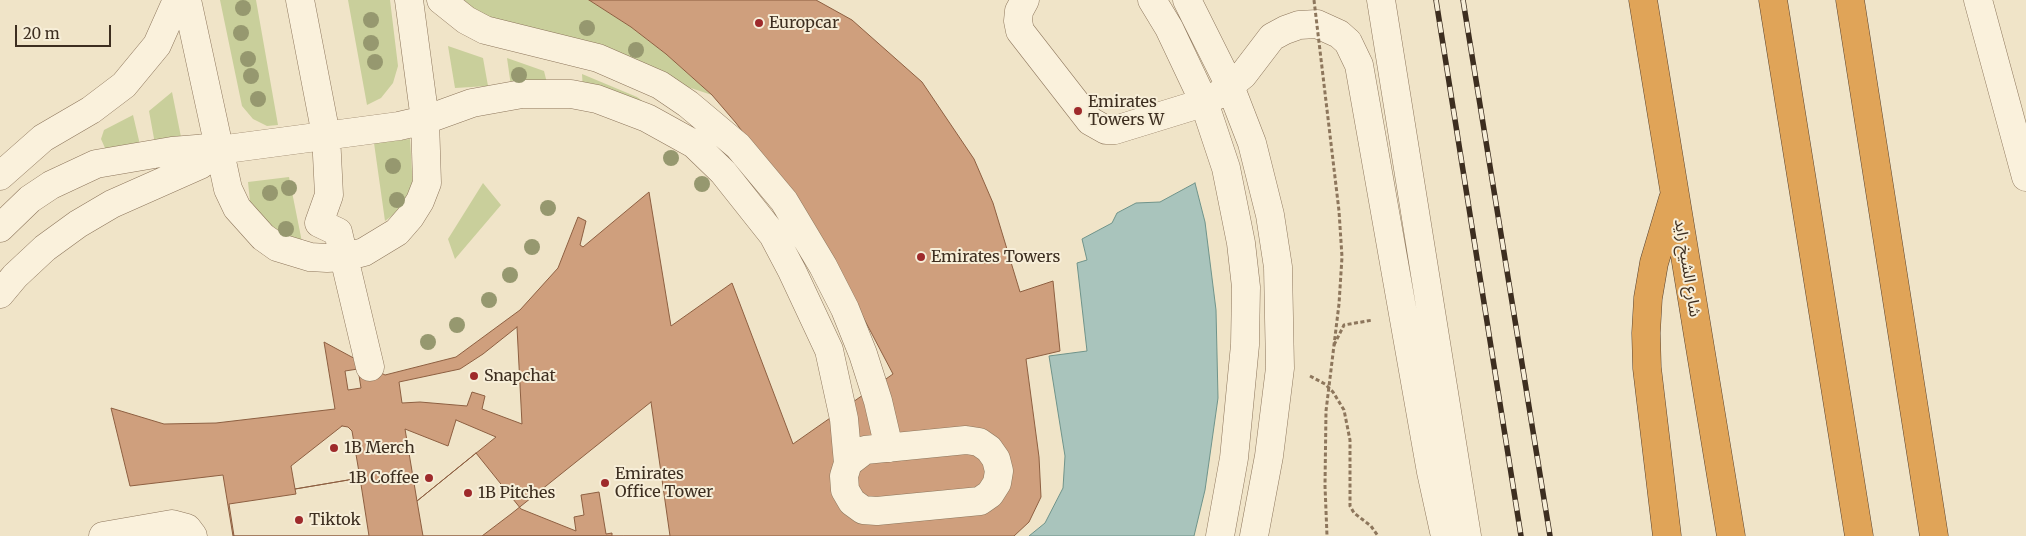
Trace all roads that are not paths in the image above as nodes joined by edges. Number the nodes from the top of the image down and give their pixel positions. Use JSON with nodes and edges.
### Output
{"nodes":[{"id":1,"x":177,"y":0,"type":"edge"},
{"id":2,"x":187,"y":0,"type":"edge"},
{"id":3,"x":300,"y":0,"type":"edge"},
{"id":4,"x":409,"y":0,"type":"edge"},
{"id":5,"x":441,"y":0,"type":"edge"},
{"id":6,"x":1025,"y":0,"type":"edge"},
{"id":7,"x":1152,"y":0,"type":"edge"},
{"id":8,"x":1187,"y":0,"type":"edge"},
{"id":9,"x":1381,"y":0,"type":"edge"},
{"id":10,"x":1643,"y":0,"type":"edge"},
{"id":11,"x":1773,"y":0,"type":"edge"},
{"id":12,"x":1850,"y":0,"type":"edge"},
{"id":13,"x":1978,"y":0,"type":"edge"},
{"id":14,"x":1992,"y":0,"type":"edge"},
{"id":15,"x":1986,"y":30,"type":"junction"},
{"id":16,"x":565,"y":50,"type":"junction"},
{"id":17,"x":1230,"y":86,"type":"junction"},
{"id":18,"x":571,"y":94,"type":"junction"},
{"id":19,"x":1204,"y":102,"type":"junction"},
{"id":20,"x":425,"y":120,"type":"junction"},
{"id":21,"x":326,"y":136,"type":"junction"},
{"id":22,"x":219,"y":150,"type":"junction"},
{"id":23,"x":0,"y":176,"type":"edge"},
{"id":24,"x":2026,"y":177,"type":"edge"},
{"id":25,"x":1675,"y":196,"type":"junction"},
{"id":26,"x":0,"y":228,"type":"edge"},
{"id":27,"x":349,"y":247,"type":"junction"},
{"id":28,"x":0,"y":294,"type":"edge"},
{"id":29,"x":377,"y":356,"type":"dead end"},
{"id":30,"x":890,"y":448,"type":"junction"},
{"id":31,"x":848,"y":463,"type":"junction"},
{"id":32,"x":103,"y":536,"type":"edge"},
{"id":33,"x":193,"y":536,"type":"edge"},
{"id":34,"x":1220,"y":536,"type":"edge"},
{"id":35,"x":1254,"y":536,"type":"edge"},
{"id":36,"x":1445,"y":536,"type":"edge"},
{"id":37,"x":1467,"y":536,"type":"edge"},
{"id":38,"x":1667,"y":536,"type":"edge"},
{"id":39,"x":1731,"y":536,"type":"edge"},
{"id":40,"x":1858,"y":536,"type":"edge"},
{"id":41,"x":1934,"y":536,"type":"edge"}],
"edges":[{"from":1,"to":23,"type":"street"},
{"from":2,"to":22,"type":"street"},
{"from":3,"to":21,"type":"street"},
{"from":4,"to":20,"type":"street"},
{"from":5,"to":16,"type":"street"},
{"from":6,"to":19,"type":"street"},
{"from":7,"to":19,"type":"street"},
{"from":8,"to":17,"type":"street"},
{"from":9,"to":37,"type":"street"},
{"from":10,"to":25,"type":"highway","name":"شارع الشيخ زايد"},
{"from":11,"to":40,"type":"highway"},
{"from":12,"to":41,"type":"highway"},
{"from":13,"to":15,"type":"street"},
{"from":14,"to":15,"type":"street"},
{"from":15,"to":24,"type":"street"},
{"from":16,"to":18,"type":"street"},
{"from":16,"to":30,"type":"street"},
{"from":17,"to":19,"type":"street"},
{"from":17,"to":35,"type":"street"},
{"from":17,"to":36,"type":"street"},
{"from":18,"to":20,"type":"street"},
{"from":18,"to":31,"type":"street"},
{"from":19,"to":34,"type":"street"},
{"from":20,"to":21,"type":"street"},
{"from":20,"to":27,"type":"street"},
{"from":21,"to":22,"type":"street"},
{"from":21,"to":27,"type":"street"},
{"from":22,"to":26,"type":"street"},
{"from":22,"to":27,"type":"street"},
{"from":22,"to":28,"type":"street"},
{"from":25,"to":38,"type":"highway"},
{"from":25,"to":39,"type":"highway","name":"شارع الشيخ زايد"},
{"from":27,"to":29,"type":"street"},
{"from":30,"to":31,"type":"street"},
{"from":30,"to":31,"type":"street"},
{"from":32,"to":33,"type":"street"}]}
